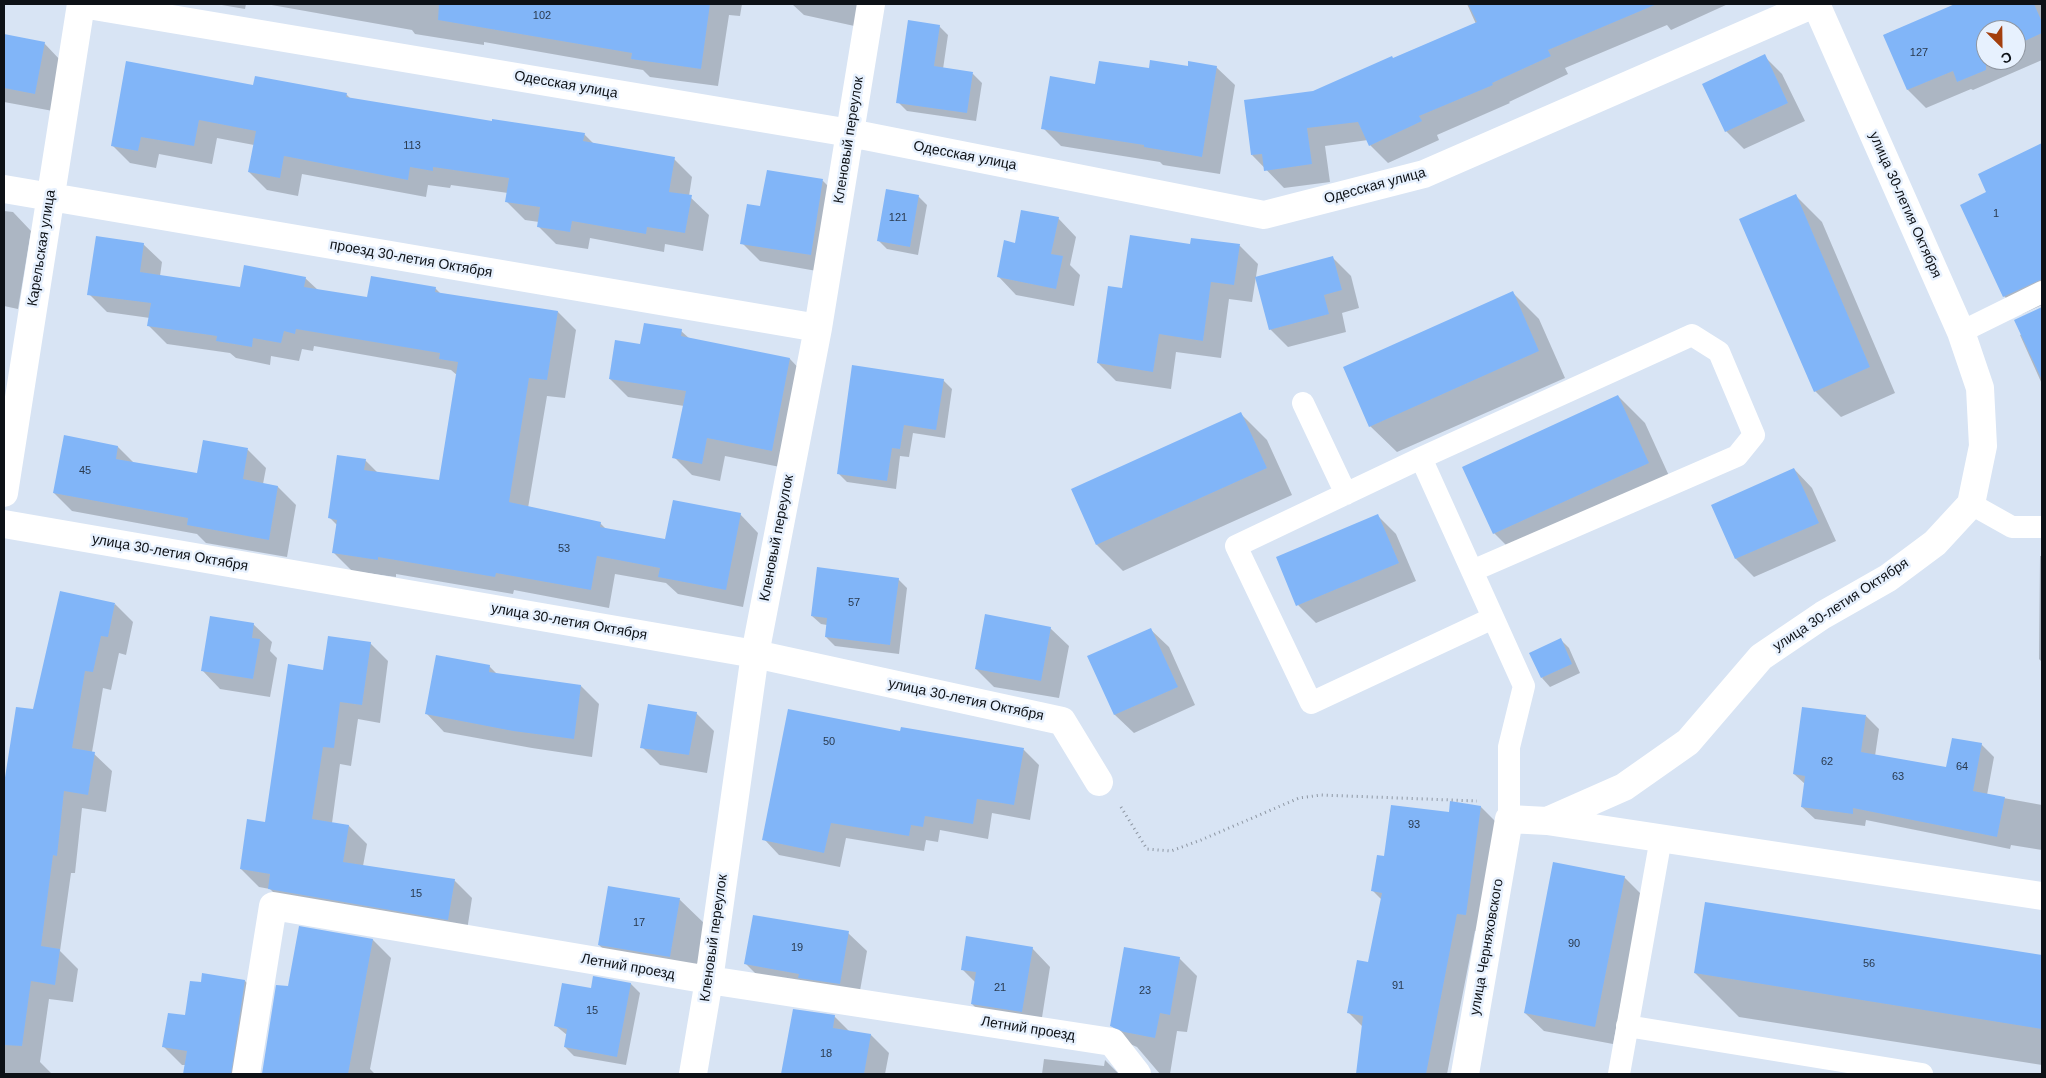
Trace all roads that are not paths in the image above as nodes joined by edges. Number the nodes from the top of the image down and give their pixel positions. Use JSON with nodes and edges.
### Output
{"nodes":[{"id":1,"x":81,"y":4,"type":"edge"},
{"id":2,"x":871,"y":4,"type":"edge"},
{"id":3,"x":1815,"y":4,"type":"edge"},
{"id":4,"x":850,"y":133,"type":"junction"},
{"id":5,"x":4,"y":189,"type":"edge"},
{"id":6,"x":50,"y":197,"type":"junction"},
{"id":7,"x":2042,"y":292,"type":"edge"},
{"id":8,"x":818,"y":328,"type":"junction"},
{"id":9,"x":1961,"y":332,"type":"junction"},
{"id":10,"x":1303,"y":403,"type":"dead end"},
{"id":11,"x":1421,"y":458,"type":"junction"},
{"id":12,"x":4,"y":493,"type":"edge"},
{"id":13,"x":1346,"y":494,"type":"junction"},
{"id":14,"x":1971,"y":504,"type":"junction"},
{"id":15,"x":4,"y":524,"type":"edge"},
{"id":16,"x":2042,"y":527,"type":"edge"},
{"id":17,"x":1472,"y":571,"type":"junction"},
{"id":18,"x":1493,"y":618,"type":"junction"},
{"id":19,"x":755,"y":654,"type":"junction"},
{"id":20,"x":1099,"y":782,"type":"road end"},
{"id":21,"x":1509,"y":819,"type":"junction"},
{"id":22,"x":1547,"y":821,"type":"junction"},
{"id":23,"x":1660,"y":838,"type":"junction"},
{"id":24,"x":2042,"y":896,"type":"edge"},
{"id":25,"x":709,"y":980,"type":"junction"},
{"id":26,"x":1628,"y":1026,"type":"junction"},
{"id":27,"x":246,"y":1074,"type":"edge"},
{"id":28,"x":693,"y":1074,"type":"edge"},
{"id":29,"x":1137,"y":1074,"type":"edge"},
{"id":30,"x":1464,"y":1074,"type":"edge"},
{"id":31,"x":1619,"y":1074,"type":"edge"},
{"id":32,"x":1922,"y":1074,"type":"edge"}],
"edges":[{"from":1,"to":4,"type":"street","name":"Одесская улица"},
{"from":1,"to":6,"type":"street","name":"Карельская улица"},
{"from":2,"to":4,"type":"street","name":"Кленовый переулок"},
{"from":3,"to":4,"type":"street","name":"Одесская улица"},
{"from":3,"to":9,"type":"street","name":"улица 30-летия Октября"},
{"from":4,"to":8,"type":"street","name":"Кленовый переулок"},
{"from":5,"to":6,"type":"street","name":"проезд 30-летия Октября"},
{"from":6,"to":8,"type":"street","name":"проезд 30-летия Октября"},
{"from":6,"to":12,"type":"street","name":"Карельская улица"},
{"from":7,"to":9,"type":"lane"},
{"from":8,"to":19,"type":"street","name":"Кленовый переулок"},
{"from":9,"to":14,"type":"street","name":"улица 30-летия Октября"},
{"from":10,"to":13,"type":"lane"},
{"from":11,"to":13,"type":"lane"},
{"from":11,"to":17,"type":"lane"},
{"from":11,"to":17,"type":"lane"},
{"from":13,"to":18,"type":"lane"},
{"from":14,"to":16,"type":"lane"},
{"from":14,"to":22,"type":"street","name":"улица 30-летия Октября"},
{"from":15,"to":19,"type":"street","name":"улица 30-летия Октября"},
{"from":17,"to":18,"type":"lane"},
{"from":18,"to":21,"type":"lane"},
{"from":19,"to":20,"type":"street","name":"улица 30-летия Октября"},
{"from":19,"to":25,"type":"street","name":"Кленовый переулок"},
{"from":21,"to":22,"type":"street","name":"улица 30-летия Октября"},
{"from":21,"to":30,"type":"street","name":"улица Черняховского"},
{"from":22,"to":23,"type":"street","name":"улица 30-летия Октября"},
{"from":23,"to":24,"type":"street","name":"улица 30-летия Октября"},
{"from":23,"to":26,"type":"lane"},
{"from":25,"to":27,"type":"street","name":"Летний проезд"},
{"from":25,"to":28,"type":"street","name":"Кленовый переулок"},
{"from":25,"to":29,"type":"street","name":"Летний проезд"},
{"from":26,"to":31,"type":"lane"},
{"from":26,"to":32,"type":"lane"}]}
